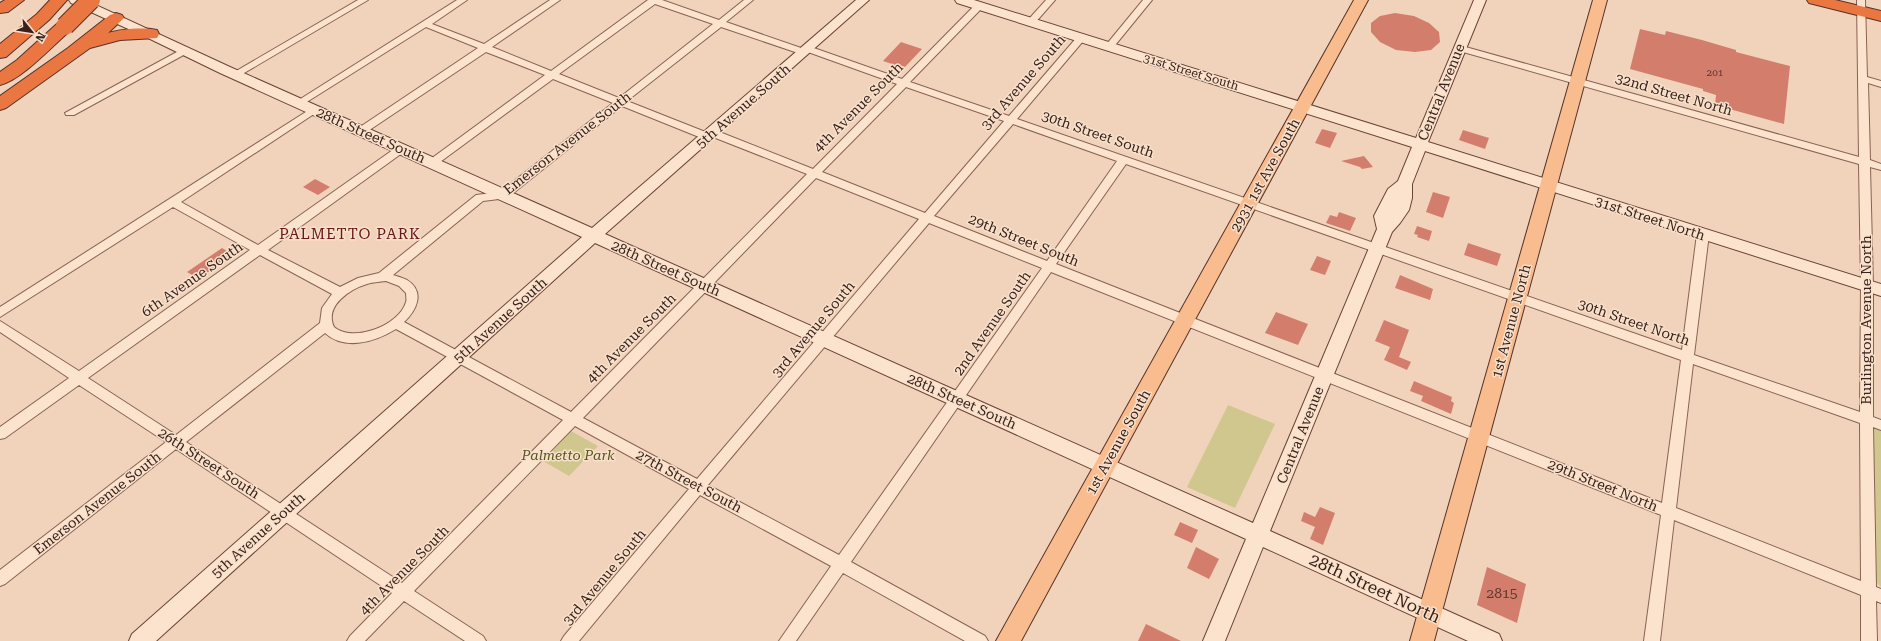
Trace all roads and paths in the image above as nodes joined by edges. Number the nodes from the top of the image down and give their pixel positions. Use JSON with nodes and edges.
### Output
{"nodes":[{"id":1,"x":16,"y":0,"type":"edge"},
{"id":2,"x":59,"y":0,"type":"edge"},
{"id":3,"x":75,"y":0,"type":"edge"},
{"id":4,"x":91,"y":0,"type":"edge"},
{"id":5,"x":364,"y":0,"type":"edge"},
{"id":6,"x":463,"y":0,"type":"edge"},
{"id":7,"x":556,"y":0,"type":"edge"},
{"id":8,"x":654,"y":0,"type":"edge"},
{"id":9,"x":749,"y":0,"type":"edge"},
{"id":10,"x":863,"y":0,"type":"edge"},
{"id":11,"x":961,"y":0,"type":"edge"},
{"id":12,"x":1051,"y":0,"type":"edge"},
{"id":13,"x":1148,"y":0,"type":"edge"},
{"id":14,"x":1361,"y":0,"type":"edge"},
{"id":15,"x":1480,"y":0,"type":"edge"},
{"id":16,"x":1600,"y":0,"type":"edge"},
{"id":17,"x":1815,"y":0,"type":"edge"},
{"id":18,"x":1857,"y":4,"type":"edge"},
{"id":19,"x":979,"y":6,"type":"junction"},
{"id":20,"x":4,"y":7,"type":"edge"},
{"id":21,"x":1881,"y":8,"type":"edge"},
{"id":22,"x":1881,"y":16,"type":"edge"},
{"id":23,"x":116,"y":18,"type":"junction"},
{"id":24,"x":721,"y":22,"type":"junction"},
{"id":25,"x":1031,"y":22,"type":"junction"},
{"id":26,"x":425,"y":24,"type":"junction"},
{"id":27,"x":151,"y":34,"type":"junction"},
{"id":28,"x":1081,"y":38,"type":"junction"},
{"id":29,"x":1109,"y":47,"type":"junction"},
{"id":30,"x":485,"y":48,"type":"junction"},
{"id":31,"x":1459,"y":48,"type":"junction"},
{"id":32,"x":186,"y":50,"type":"junction"},
{"id":33,"x":806,"y":50,"type":"junction"},
{"id":34,"x":74,"y":52,"type":"junction"},
{"id":35,"x":0,"y":53,"type":"edge"},
{"id":36,"x":236,"y":74,"type":"junction"},
{"id":37,"x":552,"y":75,"type":"junction"},
{"id":38,"x":1862,"y":79,"type":"junction"},
{"id":39,"x":0,"y":80,"type":"edge"},
{"id":40,"x":1577,"y":82,"type":"junction"},
{"id":41,"x":904,"y":83,"type":"junction"},
{"id":42,"x":1881,"y":84,"type":"edge"},
{"id":43,"x":620,"y":102,"type":"junction"},
{"id":44,"x":299,"y":103,"type":"junction"},
{"id":45,"x":0,"y":104,"type":"edge"},
{"id":46,"x":1302,"y":108,"type":"junction"},
{"id":47,"x":315,"y":110,"type":"junction"},
{"id":48,"x":70,"y":113,"type":"dead end"},
{"id":49,"x":1010,"y":119,"type":"junction"},
{"id":50,"x":361,"y":131,"type":"junction"},
{"id":51,"x":710,"y":135,"type":"junction"},
{"id":52,"x":1420,"y":145,"type":"junction"},
{"id":53,"x":401,"y":149,"type":"junction"},
{"id":54,"x":1124,"y":159,"type":"junction"},
{"id":55,"x":432,"y":162,"type":"junction"},
{"id":56,"x":1864,"y":163,"type":"junction"},
{"id":57,"x":1881,"y":167,"type":"edge"},
{"id":58,"x":814,"y":173,"type":"junction"},
{"id":59,"x":1548,"y":186,"type":"junction"},
{"id":60,"x":503,"y":195,"type":"junction"},
{"id":61,"x":173,"y":202,"type":"junction"},
{"id":62,"x":1249,"y":204,"type":"junction"},
{"id":63,"x":927,"y":218,"type":"junction"},
{"id":64,"x":1703,"y":234,"type":"junction"},
{"id":65,"x":594,"y":235,"type":"junction"},
{"id":66,"x":1227,"y":243,"type":"joint"},
{"id":67,"x":1377,"y":248,"type":"junction"},
{"id":68,"x":259,"y":250,"type":"junction"},
{"id":69,"x":1050,"y":267,"type":"junction"},
{"id":70,"x":381,"y":278,"type":"junction"},
{"id":71,"x":704,"y":285,"type":"junction"},
{"id":72,"x":1874,"y":288,"type":"edge"},
{"id":73,"x":341,"y":293,"type":"junction"},
{"id":74,"x":1518,"y":297,"type":"junction"},
{"id":75,"x":0,"y":313,"type":"edge"},
{"id":76,"x":1185,"y":320,"type":"junction"},
{"id":77,"x":397,"y":324,"type":"junction"},
{"id":78,"x":326,"y":325,"type":"junction"},
{"id":79,"x":0,"y":326,"type":"edge"},
{"id":80,"x":823,"y":339,"type":"junction"},
{"id":81,"x":1688,"y":357,"type":"junction"},
{"id":82,"x":458,"y":358,"type":"junction"},
{"id":83,"x":1325,"y":374,"type":"junction"},
{"id":84,"x":79,"y":378,"type":"junction"},
{"id":85,"x":958,"y":399,"type":"junction"},
{"id":86,"x":573,"y":419,"type":"junction"},
{"id":87,"x":1866,"y":420,"type":"junction"},
{"id":88,"x":1881,"y":425,"type":"edge"},
{"id":89,"x":0,"y":434,"type":"edge"},
{"id":90,"x":1479,"y":436,"type":"junction"},
{"id":91,"x":175,"y":442,"type":"junction"},
{"id":92,"x":1105,"y":465,"type":"junction"},
{"id":93,"x":699,"y":487,"type":"junction"},
{"id":94,"x":283,"y":512,"type":"junction"},
{"id":95,"x":1668,"y":512,"type":"junction"},
{"id":96,"x":1258,"y":534,"type":"junction"},
{"id":97,"x":841,"y":564,"type":"junction"},
{"id":98,"x":0,"y":579,"type":"edge"},
{"id":99,"x":403,"y":591,"type":"junction"},
{"id":100,"x":1875,"y":594,"type":"edge"},
{"id":101,"x":1430,"y":613,"type":"junction"},
{"id":102,"x":140,"y":641,"type":"edge"},
{"id":103,"x":355,"y":641,"type":"edge"},
{"id":104,"x":478,"y":641,"type":"edge"},
{"id":105,"x":569,"y":641,"type":"edge"},
{"id":106,"x":788,"y":641,"type":"edge"},
{"id":107,"x":980,"y":641,"type":"edge"},
{"id":108,"x":1008,"y":641,"type":"edge"},
{"id":109,"x":1214,"y":641,"type":"edge"},
{"id":110,"x":1422,"y":641,"type":"edge"},
{"id":111,"x":1491,"y":641,"type":"edge"},
{"id":112,"x":1652,"y":641,"type":"edge"},
{"id":113,"x":1869,"y":641,"type":"edge"}],
"edges":[{"from":1,"to":20,"type":"highway"},
{"from":2,"to":35,"type":"highway"},
{"from":3,"to":23,"type":"street","name":"28th Street South"},
{"from":4,"to":39,"type":"highway","bridge":true},
{"from":5,"to":36,"type":"street"},
{"from":6,"to":26,"type":"street"},
{"from":7,"to":30,"type":"street"},
{"from":8,"to":24,"type":"street","name":"30th Street South"},
{"from":8,"to":37,"type":"street"},
{"from":9,"to":24,"type":"street","name":"Emerson Avenue South"},
{"from":10,"to":33,"type":"street","name":"5th Avenue South"},
{"from":11,"to":19,"type":"street","name":"31st Street South"},
{"from":12,"to":25,"type":"street"},
{"from":13,"to":29,"type":"street"},
{"from":14,"to":46,"type":"main road"},
{"from":15,"to":31,"type":"street","name":"Central Avenue"},
{"from":16,"to":40,"type":"main road","name":"1st Avenue North"},
{"from":17,"to":18,"type":"highway"},
{"from":18,"to":21,"type":"highway"},
{"from":18,"to":22,"type":"highway"},
{"from":18,"to":38,"type":"street","name":"Burlington Avenue North"},
{"from":19,"to":25,"type":"street","name":"31st Street South"},
{"from":19,"to":41,"type":"street","name":"4th Avenue South"},
{"from":23,"to":27,"type":"street","name":"28th Street South"},
{"from":23,"to":34,"type":"highway"},
{"from":24,"to":33,"type":"street","name":"30th Street South"},
{"from":24,"to":43,"type":"street","name":"Emerson Avenue South"},
{"from":25,"to":28,"type":"street","name":"31st Street South"},
{"from":26,"to":30,"type":"street","name":"29th Street South"},
{"from":26,"to":44,"type":"street"},
{"from":27,"to":32,"type":"street","name":"28th Street South"},
{"from":27,"to":34,"type":"highway"},
{"from":28,"to":29,"type":"street","name":"31st Street South"},
{"from":28,"to":49,"type":"street","name":"3rd Avenue South"},
{"from":29,"to":46,"type":"street","name":"31st Street South"},
{"from":30,"to":37,"type":"street","name":"29th Street South"},
{"from":30,"to":50,"type":"street"},
{"from":31,"to":40,"type":"street","name":"32nd Street North"},
{"from":31,"to":52,"type":"street","name":"Central Avenue"},
{"from":32,"to":36,"type":"street","name":"28th Street South"},
{"from":32,"to":48,"type":"street"},
{"from":33,"to":41,"type":"street","name":"30th Street South"},
{"from":33,"to":51,"type":"street","name":"5th Avenue South"},
{"from":34,"to":45,"type":"highway"},
{"from":36,"to":44,"type":"street","name":"28th Street South"},
{"from":37,"to":43,"type":"street","name":"29th Street South"},
{"from":37,"to":55,"type":"street"},
{"from":38,"to":42,"type":"street"},
{"from":38,"to":56,"type":"street","name":"Burlington Avenue North"},
{"from":40,"to":56,"type":"street","name":"32nd Street North"},
{"from":40,"to":59,"type":"main road","name":"1st Avenue North"},
{"from":41,"to":49,"type":"street","name":"30th Street South"},
{"from":41,"to":58,"type":"street","name":"4th Avenue South"},
{"from":43,"to":51,"type":"street","name":"29th Street South"},
{"from":43,"to":60,"type":"street","name":"Emerson Avenue South"},
{"from":44,"to":47,"type":"street","name":"28th Street South"},
{"from":46,"to":52,"type":"street","name":"31st Street South"},
{"from":46,"to":62,"type":"main road","name":"2931 1st Ave South"},
{"from":47,"to":50,"type":"street","name":"28th Street South"},
{"from":47,"to":61,"type":"street"},
{"from":49,"to":54,"type":"street","name":"30th Street South"},
{"from":49,"to":63,"type":"street","name":"3rd Avenue South"},
{"from":50,"to":53,"type":"street","name":"28th Street South"},
{"from":51,"to":58,"type":"street","name":"29th Street South"},
{"from":51,"to":65,"type":"street","name":"5th Avenue South"},
{"from":52,"to":59,"type":"street","name":"31st Street North"},
{"from":52,"to":67,"type":"street","name":"Central Avenue"},
{"from":53,"to":55,"type":"street","name":"28th Street South"},
{"from":53,"to":68,"type":"street","name":"6th Avenue South"},
{"from":54,"to":62,"type":"street","name":"30th Street South"},
{"from":54,"to":69,"type":"street","name":"2nd Avenue South"},
{"from":55,"to":60,"type":"street","name":"28th Street South"},
{"from":56,"to":57,"type":"street","name":"32nd Street North"},
{"from":56,"to":72,"type":"street","name":"Burlington Avenue North"},
{"from":58,"to":63,"type":"street","name":"29th Street South"},
{"from":58,"to":71,"type":"street","name":"4th Avenue South"},
{"from":59,"to":64,"type":"street","name":"31st Street North"},
{"from":59,"to":74,"type":"main road","name":"1st Avenue North"},
{"from":60,"to":65,"type":"street","name":"28th Street South"},
{"from":60,"to":70,"type":"street","name":"Emerson Avenue South"},
{"from":61,"to":68,"type":"street"},
{"from":61,"to":75,"type":"street"},
{"from":62,"to":66,"type":"main road","name":"2931 1st Ave South"},
{"from":62,"to":67,"type":"street","name":"30th Street South"},
{"from":63,"to":69,"type":"street","name":"29th Street South"},
{"from":63,"to":80,"type":"street","name":"3rd Avenue South"},
{"from":64,"to":72,"type":"street","name":"31st Street North"},
{"from":64,"to":81,"type":"street"},
{"from":65,"to":71,"type":"street","name":"28th Street South"},
{"from":65,"to":82,"type":"street","name":"5th Avenue South"},
{"from":66,"to":76,"type":"main road","name":"1st Avenue South"},
{"from":67,"to":74,"type":"street","name":"30th Street North"},
{"from":67,"to":83,"type":"street","name":"Central Avenue"},
{"from":68,"to":73,"type":"street"},
{"from":68,"to":84,"type":"street","name":"6th Avenue South"},
{"from":69,"to":76,"type":"street","name":"29th Street South"},
{"from":69,"to":85,"type":"street","name":"2nd Avenue South"},
{"from":70,"to":73,"type":"street"},
{"from":70,"to":77,"type":"street"},
{"from":71,"to":80,"type":"street","name":"28th Street South"},
{"from":71,"to":86,"type":"street","name":"4th Avenue South"},
{"from":72,"to":87,"type":"street","name":"Burlington Avenue North"},
{"from":73,"to":78,"type":"street"},
{"from":74,"to":81,"type":"street","name":"30th Street North"},
{"from":74,"to":90,"type":"main road","name":"1st Avenue North"},
{"from":76,"to":83,"type":"street","name":"29th Street South"},
{"from":76,"to":92,"type":"main road","name":"1st Avenue South"},
{"from":77,"to":78,"type":"street"},
{"from":77,"to":82,"type":"street","name":"27th Street South"},
{"from":78,"to":91,"type":"street","name":"Emerson Avenue South"},
{"from":79,"to":84,"type":"street","name":"26th Street South"},
{"from":80,"to":85,"type":"street","name":"28th Street South"},
{"from":80,"to":93,"type":"street","name":"3rd Avenue South"},
{"from":81,"to":87,"type":"street","name":"30th Street North"},
{"from":81,"to":95,"type":"street"},
{"from":82,"to":86,"type":"street","name":"27th Street South"},
{"from":82,"to":94,"type":"street","name":"5th Avenue South"},
{"from":83,"to":90,"type":"street","name":"29th Street North"},
{"from":83,"to":96,"type":"street","name":"Central Avenue"},
{"from":84,"to":89,"type":"street","name":"6th Avenue South"},
{"from":84,"to":91,"type":"street","name":"26th Street South"},
{"from":85,"to":92,"type":"street","name":"28th Street South"},
{"from":85,"to":97,"type":"street","name":"2nd Avenue South"},
{"from":86,"to":93,"type":"street","name":"27th Street South"},
{"from":86,"to":99,"type":"street","name":"4th Avenue South"},
{"from":87,"to":88,"type":"street","name":"30th Street North"},
{"from":87,"to":100,"type":"street","name":"Burlington Avenue North"},
{"from":90,"to":95,"type":"street","name":"29th Street North"},
{"from":90,"to":101,"type":"main road","name":"1st Avenue North"},
{"from":91,"to":94,"type":"street","name":"26th Street South"},
{"from":91,"to":98,"type":"street","name":"Emerson Avenue South"},
{"from":92,"to":96,"type":"street","name":"28th Street South"},
{"from":92,"to":108,"type":"main road","name":"1st Avenue South"},
{"from":93,"to":97,"type":"street","name":"27th Street South"},
{"from":93,"to":105,"type":"street","name":"3rd Avenue South"},
{"from":94,"to":99,"type":"street","name":"26th Street South"},
{"from":94,"to":102,"type":"street","name":"5th Avenue South"},
{"from":95,"to":100,"type":"street","name":"29th Street North"},
{"from":95,"to":112,"type":"street"},
{"from":96,"to":101,"type":"street","name":"28th Street North"},
{"from":96,"to":109,"type":"street","name":"Central Avenue"},
{"from":97,"to":106,"type":"street","name":"2nd Avenue South"},
{"from":97,"to":107,"type":"street","name":"27th Street South"},
{"from":99,"to":103,"type":"street","name":"4th Avenue South"},
{"from":99,"to":104,"type":"street","name":"26th Street South"},
{"from":100,"to":113,"type":"street","name":"Burlington Avenue North"},
{"from":101,"to":110,"type":"main road","name":"1st Avenue North"},
{"from":101,"to":111,"type":"street","name":"28th Street North"}]}
